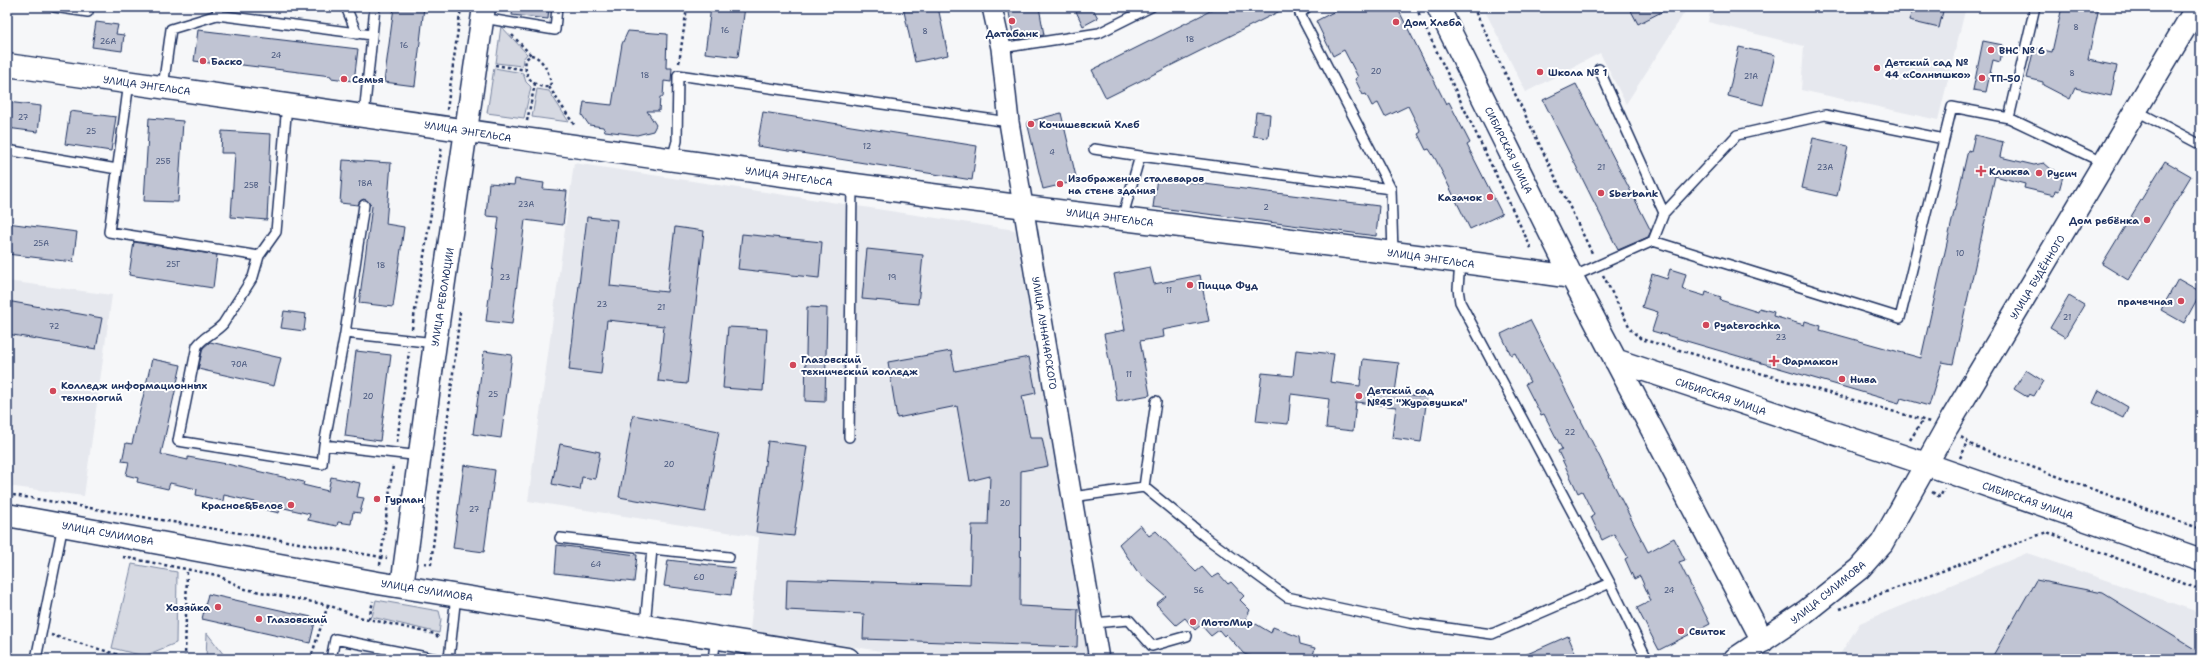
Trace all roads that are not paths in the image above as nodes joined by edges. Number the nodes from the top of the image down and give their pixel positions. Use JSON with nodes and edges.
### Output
{"nodes":[{"id":1,"x":54,"y":7,"type":"edge"},
{"id":2,"x":88,"y":7,"type":"edge"},
{"id":3,"x":346,"y":7,"type":"edge"},
{"id":4,"x":375,"y":7,"type":"edge"},
{"id":5,"x":557,"y":7,"type":"edge"},
{"id":6,"x":992,"y":7,"type":"edge"},
{"id":7,"x":1151,"y":7,"type":"edge"},
{"id":8,"x":1307,"y":7,"type":"edge"},
{"id":9,"x":1438,"y":7,"type":"edge"},
{"id":10,"x":2035,"y":7,"type":"edge"},
{"id":11,"x":2198,"y":7,"type":"edge"},
{"id":12,"x":218,"y":11,"type":"edge"},
{"id":13,"x":488,"y":15,"type":"edge"},
{"id":14,"x":357,"y":34,"type":"junction"},
{"id":15,"x":372,"y":35,"type":"junction"},
{"id":16,"x":1001,"y":48,"type":"junction"},
{"id":17,"x":7,"y":65,"type":"edge"},
{"id":18,"x":1599,"y":69,"type":"dead end"},
{"id":19,"x":129,"y":82,"type":"junction"},
{"id":20,"x":163,"y":87,"type":"junction"},
{"id":21,"x":287,"y":104,"type":"junction"},
{"id":22,"x":2135,"y":110,"type":"junction"},
{"id":23,"x":364,"y":115,"type":"junction"},
{"id":24,"x":2009,"y":118,"type":"junction"},
{"id":25,"x":1009,"y":122,"type":"junction"},
{"id":26,"x":467,"y":131,"type":"junction"},
{"id":27,"x":1944,"y":139,"type":"junction"},
{"id":28,"x":2201,"y":145,"type":"edge"},
{"id":29,"x":1094,"y":149,"type":"dead end"},
{"id":30,"x":7,"y":150,"type":"edge"},
{"id":31,"x":1140,"y":156,"type":"junction"},
{"id":32,"x":672,"y":160,"type":"junction"},
{"id":33,"x":2106,"y":163,"type":"junction"},
{"id":34,"x":117,"y":169,"type":"junction"},
{"id":35,"x":852,"y":184,"type":"junction"},
{"id":36,"x":1391,"y":189,"type":"junction"},
{"id":37,"x":364,"y":206,"type":"dead end"},
{"id":38,"x":1024,"y":207,"type":"junction"},
{"id":39,"x":1664,"y":213,"type":"junction"},
{"id":40,"x":1122,"y":219,"type":"junction"},
{"id":41,"x":1653,"y":241,"type":"junction"},
{"id":42,"x":1393,"y":253,"type":"junction"},
{"id":43,"x":259,"y":256,"type":"junction"},
{"id":44,"x":1460,"y":262,"type":"junction"},
{"id":45,"x":1572,"y":277,"type":"junction"},
{"id":46,"x":345,"y":333,"type":"junction"},
{"id":47,"x":435,"y":344,"type":"junction"},
{"id":48,"x":1616,"y":360,"type":"junction"},
{"id":49,"x":1156,"y":401,"type":"dead end"},
{"id":50,"x":849,"y":437,"type":"dead end"},
{"id":51,"x":324,"y":445,"type":"junction"},
{"id":52,"x":421,"y":456,"type":"junction"},
{"id":53,"x":1926,"y":464,"type":"junction"},
{"id":54,"x":1144,"y":488,"type":"junction"},
{"id":55,"x":1072,"y":497,"type":"junction"},
{"id":56,"x":7,"y":515,"type":"edge"},
{"id":57,"x":63,"y":524,"type":"junction"},
{"id":58,"x":560,"y":538,"type":"dead end"},
{"id":59,"x":652,"y":549,"type":"junction"},
{"id":60,"x":729,"y":557,"type":"dead end"},
{"id":61,"x":2201,"y":560,"type":"edge"},
{"id":62,"x":1610,"y":583,"type":"junction"},
{"id":63,"x":402,"y":586,"type":"junction"},
{"id":64,"x":456,"y":595,"type":"junction"},
{"id":65,"x":1093,"y":623,"type":"junction"},
{"id":66,"x":645,"y":626,"type":"junction"},
{"id":67,"x":1187,"y":636,"type":"dead end"},
{"id":68,"x":716,"y":638,"type":"junction"},
{"id":69,"x":1759,"y":650,"type":"edge"},
{"id":70,"x":36,"y":659,"type":"edge"},
{"id":71,"x":331,"y":659,"type":"edge"},
{"id":72,"x":436,"y":659,"type":"edge"},
{"id":73,"x":449,"y":659,"type":"edge"},
{"id":74,"x":713,"y":659,"type":"edge"},
{"id":75,"x":848,"y":659,"type":"edge"},
{"id":76,"x":1098,"y":659,"type":"edge"},
{"id":77,"x":1647,"y":659,"type":"edge"},
{"id":78,"x":1735,"y":659,"type":"edge"}],
"edges":[{"from":1,"to":2,"type":"lane"},
{"from":3,"to":14,"type":"lane"},
{"from":4,"to":15,"type":"lane"},
{"from":5,"to":13,"type":"lane"},
{"from":6,"to":16,"type":"street","name":"УЛИЦА ЛУНАЧАРСКОГО"},
{"from":7,"to":16,"type":"lane"},
{"from":8,"to":36,"type":"lane"},
{"from":9,"to":45,"type":"main road","name":"СИБИРСКАЯ УЛИЦА"},
{"from":10,"to":24,"type":"lane"},
{"from":11,"to":22,"type":"main road","name":"УЛИЦА БУДЁННОГО"},
{"from":12,"to":14,"type":"lane"},
{"from":12,"to":20,"type":"lane"},
{"from":13,"to":26,"type":"main road","name":"УЛИЦА РЕВОЛЮЦИИ"},
{"from":14,"to":15,"type":"lane"},
{"from":15,"to":23,"type":"lane"},
{"from":16,"to":25,"type":"street","name":"УЛИЦА ЛУНАЧАРСКОГО"},
{"from":17,"to":19,"type":"main road","name":"УЛИЦА ЭНГЕЛЬСА"},
{"from":18,"to":39,"type":"lane"},
{"from":19,"to":20,"type":"main road","name":"УЛИЦА ЭНГЕЛЬСА"},
{"from":19,"to":34,"type":"lane"},
{"from":20,"to":21,"type":"main road","name":"УЛИЦА ЭНГЕЛЬСА"},
{"from":21,"to":23,"type":"main road","name":"УЛИЦА ЭНГЕЛЬСА"},
{"from":21,"to":43,"type":"lane"},
{"from":22,"to":28,"type":"lane"},
{"from":22,"to":33,"type":"main road","name":"УЛИЦА БУДЁННОГО"},
{"from":23,"to":26,"type":"main road","name":"УЛИЦА ЭНГЕЛЬСА"},
{"from":24,"to":27,"type":"lane"},
{"from":24,"to":33,"type":"lane"},
{"from":25,"to":32,"type":"lane"},
{"from":25,"to":38,"type":"street","name":"УЛИЦА ЛУНАЧАРСКОГО"},
{"from":26,"to":32,"type":"main road","name":"УЛИЦА ЭНГЕЛЬСА"},
{"from":26,"to":47,"type":"main road","name":"УЛИЦА РЕВОЛЮЦИИ"},
{"from":27,"to":39,"type":"lane"},
{"from":27,"to":41,"type":"lane"},
{"from":29,"to":31,"type":"lane"},
{"from":30,"to":34,"type":"lane"},
{"from":31,"to":36,"type":"lane"},
{"from":31,"to":40,"type":"lane"},
{"from":32,"to":35,"type":"main road","name":"УЛИЦА ЭНГЕЛЬСА"},
{"from":33,"to":53,"type":"main road","name":"УЛИЦА БУДЁННОГО"},
{"from":34,"to":43,"type":"lane"},
{"from":35,"to":38,"type":"main road","name":"УЛИЦА ЭНГЕЛЬСА"},
{"from":35,"to":50,"type":"lane"},
{"from":36,"to":42,"type":"lane"},
{"from":37,"to":46,"type":"lane"},
{"from":38,"to":40,"type":"main road","name":"УЛИЦА ЭНГЕЛЬСА"},
{"from":38,"to":55,"type":"street","name":"УЛИЦА ЛУНАЧАРСКОГО"},
{"from":39,"to":41,"type":"lane"},
{"from":40,"to":42,"type":"main road","name":"УЛИЦА ЭНГЕЛЬСА"},
{"from":41,"to":45,"type":"lane"},
{"from":42,"to":44,"type":"main road","name":"УЛИЦА ЭНГЕЛЬСА"},
{"from":43,"to":51,"type":"lane"},
{"from":44,"to":45,"type":"main road","name":"УЛИЦА ЭНГЕЛЬСА"},
{"from":44,"to":62,"type":"lane"},
{"from":45,"to":48,"type":"main road","name":"СИБИРСКАЯ УЛИЦА"},
{"from":46,"to":47,"type":"lane"},
{"from":46,"to":51,"type":"lane"},
{"from":47,"to":52,"type":"main road","name":"УЛИЦА РЕВОЛЮЦИИ"},
{"from":48,"to":53,"type":"main road","name":"СИБИРСКАЯ УЛИЦА"},
{"from":48,"to":69,"type":"main road"},
{"from":49,"to":54,"type":"lane"},
{"from":51,"to":52,"type":"lane"},
{"from":52,"to":63,"type":"main road","name":"УЛИЦА РЕВОЛЮЦИИ"},
{"from":53,"to":61,"type":"main road","name":"СИБИРСКАЯ УЛИЦА"},
{"from":53,"to":69,"type":"main road","name":"УЛИЦА СУЛИМОВА"},
{"from":54,"to":55,"type":"lane"},
{"from":54,"to":62,"type":"lane"},
{"from":55,"to":65,"type":"street","name":"УЛИЦА ЛУНАЧАРСКОГО"},
{"from":56,"to":57,"type":"main road","name":"УЛИЦА СУЛИМОВА"},
{"from":57,"to":63,"type":"main road","name":"УЛИЦА СУЛИМОВА"},
{"from":57,"to":70,"type":"lane"},
{"from":58,"to":59,"type":"lane"},
{"from":59,"to":60,"type":"lane"},
{"from":59,"to":66,"type":"lane"},
{"from":62,"to":77,"type":"lane"},
{"from":63,"to":64,"type":"main road","name":"УЛИЦА СУЛИМОВА"},
{"from":64,"to":66,"type":"main road","name":"УЛИЦА СУЛИМОВА"},
{"from":64,"to":73,"type":"lane"},
{"from":65,"to":67,"type":"lane"},
{"from":65,"to":76,"type":"street","name":"УЛИЦА ЛУНАЧАРСКОГО"},
{"from":66,"to":68,"type":"main road","name":"УЛИЦА СУЛИМОВА"},
{"from":68,"to":74,"type":"lane"},
{"from":68,"to":75,"type":"main road","name":"УЛИЦА СУЛИМОВА"},
{"from":69,"to":78,"type":"main road","name":"УЛИЦА СУЛИМОВА"},
{"from":71,"to":72,"type":"lane"}]}
